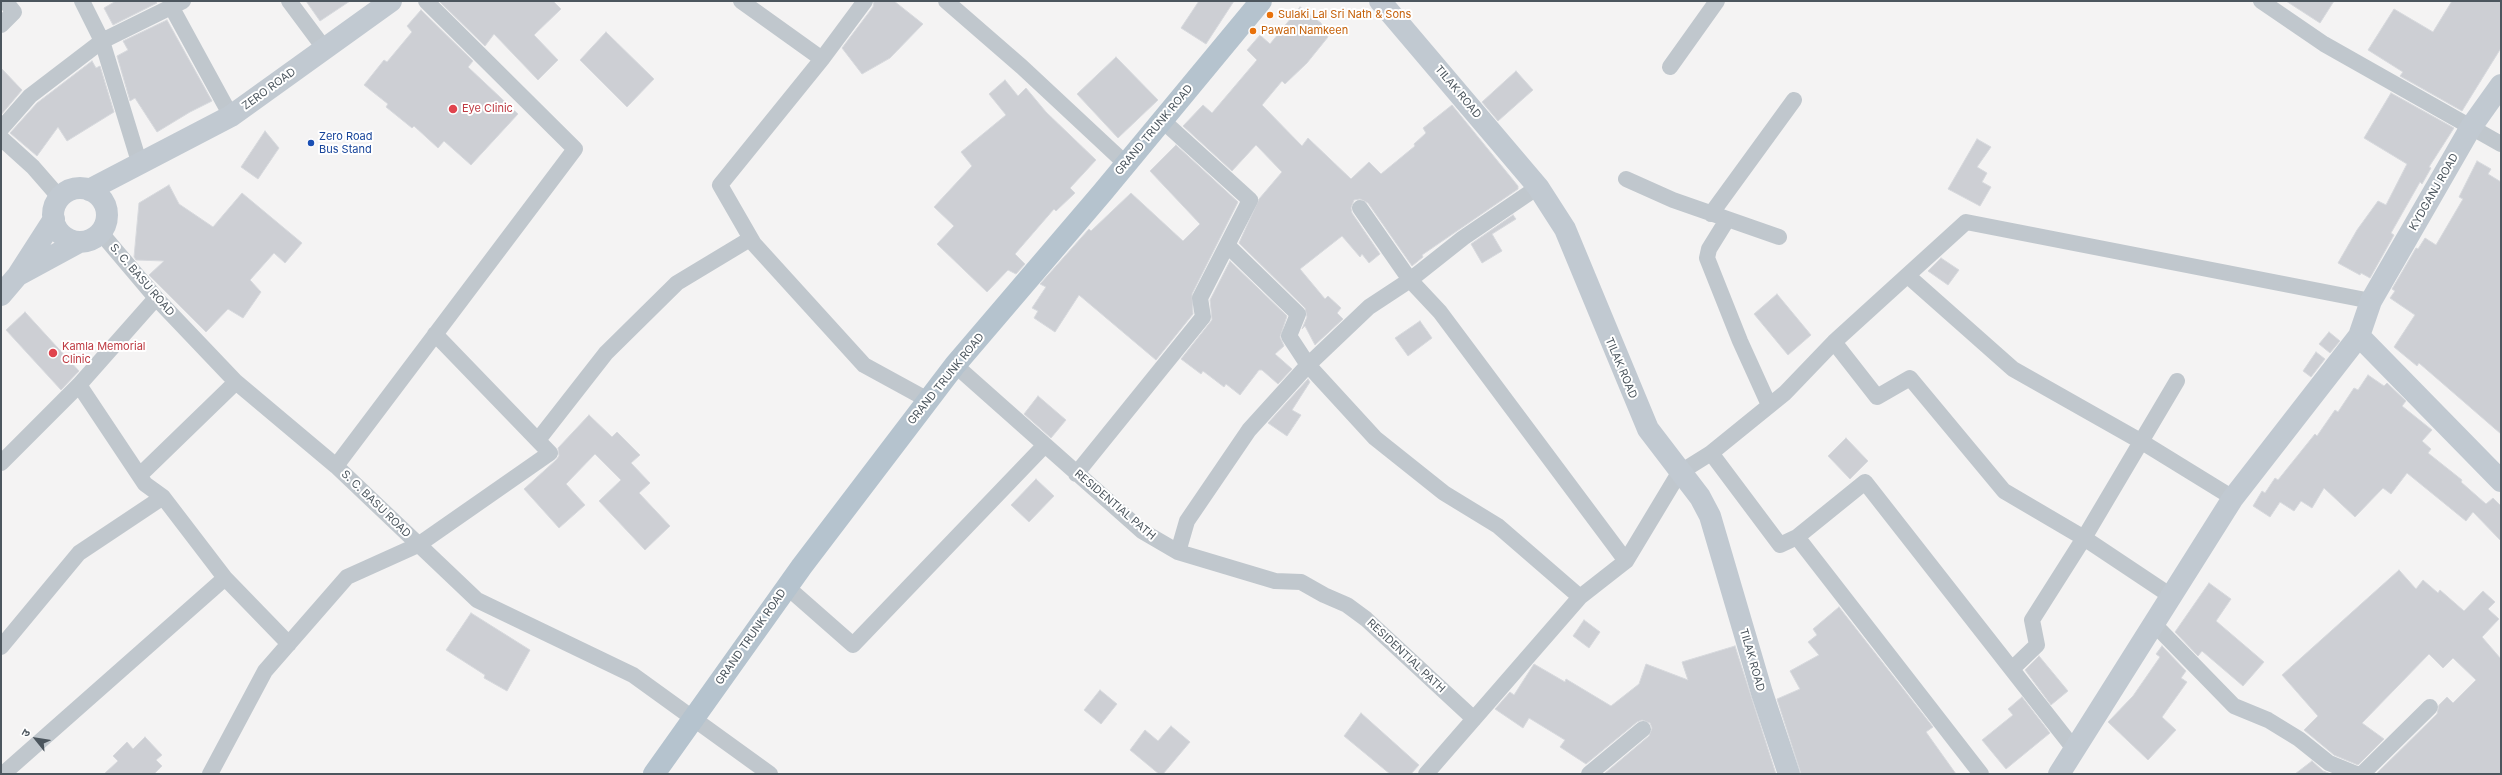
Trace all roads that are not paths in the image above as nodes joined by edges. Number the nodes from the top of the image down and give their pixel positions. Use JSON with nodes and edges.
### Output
{"nodes":[{"id":1,"x":5,"y":1,"type":"edge"},
{"id":2,"x":82,"y":1,"type":"edge"},
{"id":3,"x":289,"y":1,"type":"edge"},
{"id":4,"x":391,"y":1,"type":"edge"},
{"id":5,"x":426,"y":1,"type":"edge"},
{"id":6,"x":741,"y":1,"type":"edge"},
{"id":7,"x":865,"y":1,"type":"edge"},
{"id":8,"x":946,"y":1,"type":"edge"},
{"id":9,"x":1261,"y":1,"type":"edge"},
{"id":10,"x":1380,"y":1,"type":"edge"},
{"id":11,"x":1717,"y":1,"type":"edge"},
{"id":12,"x":2261,"y":1,"type":"edge"},
{"id":13,"x":177,"y":5,"type":"edge"},
{"id":14,"x":1,"y":25,"type":"edge"},
{"id":15,"x":102,"y":41,"type":"junction"},
{"id":16,"x":324,"y":48,"type":"junction"},
{"id":17,"x":822,"y":59,"type":"junction"},
{"id":18,"x":1670,"y":67,"type":"dead end"},
{"id":19,"x":2501,"y":85,"type":"edge"},
{"id":20,"x":1794,"y":100,"type":"dead end"},
{"id":21,"x":231,"y":116,"type":"junction"},
{"id":22,"x":1162,"y":120,"type":"junction"},
{"id":23,"x":2471,"y":127,"type":"junction"},
{"id":24,"x":2,"y":137,"type":"edge"},
{"id":25,"x":2501,"y":144,"type":"edge"},
{"id":26,"x":1126,"y":164,"type":"junction"},
{"id":27,"x":140,"y":165,"type":"junction"},
{"id":28,"x":1626,"y":179,"type":"dead end"},
{"id":29,"x":1538,"y":187,"type":"junction"},
{"id":30,"x":89,"y":190,"type":"junction"},
{"id":31,"x":60,"y":198,"type":"junction"},
{"id":32,"x":106,"y":208,"type":"junction"},
{"id":33,"x":1360,"y":208,"type":"dead end"},
{"id":34,"x":1711,"y":214,"type":"junction"},
{"id":35,"x":54,"y":219,"type":"junction"},
{"id":36,"x":1727,"y":220,"type":"junction"},
{"id":37,"x":101,"y":233,"type":"junction"},
{"id":38,"x":1779,"y":237,"type":"dead end"},
{"id":39,"x":750,"y":239,"type":"junction"},
{"id":40,"x":79,"y":242,"type":"junction"},
{"id":41,"x":1227,"y":245,"type":"junction"},
{"id":42,"x":18,"y":275,"type":"junction"},
{"id":43,"x":1908,"y":276,"type":"junction"},
{"id":44,"x":1410,"y":280,"type":"junction"},
{"id":45,"x":1,"y":295,"type":"edge"},
{"id":46,"x":156,"y":298,"type":"junction"},
{"id":47,"x":2371,"y":301,"type":"junction"},
{"id":48,"x":435,"y":334,"type":"junction"},
{"id":49,"x":2359,"y":336,"type":"junction"},
{"id":50,"x":1834,"y":342,"type":"junction"},
{"id":51,"x":955,"y":365,"type":"junction"},
{"id":52,"x":1308,"y":365,"type":"junction"},
{"id":53,"x":2177,"y":381,"type":"dead end"},
{"id":54,"x":236,"y":382,"type":"junction"},
{"id":55,"x":79,"y":385,"type":"junction"},
{"id":56,"x":928,"y":400,"type":"junction"},
{"id":57,"x":1769,"y":405,"type":"junction"},
{"id":58,"x":538,"y":440,"type":"junction"},
{"id":59,"x":2142,"y":442,"type":"junction"},
{"id":60,"x":1044,"y":446,"type":"junction"},
{"id":61,"x":1711,"y":453,"type":"junction"},
{"id":62,"x":1,"y":463,"type":"edge"},
{"id":63,"x":336,"y":466,"type":"junction"},
{"id":64,"x":1679,"y":473,"type":"junction"},
{"id":65,"x":1076,"y":474,"type":"junction"},
{"id":66,"x":140,"y":475,"type":"junction"},
{"id":67,"x":2501,"y":481,"type":"edge"},
{"id":68,"x":163,"y":497,"type":"junction"},
{"id":69,"x":2233,"y":498,"type":"junction"},
{"id":70,"x":1797,"y":537,"type":"junction"},
{"id":71,"x":2084,"y":538,"type":"junction"},
{"id":72,"x":418,"y":545,"type":"junction"},
{"id":73,"x":1178,"y":552,"type":"junction"},
{"id":74,"x":1626,"y":561,"type":"junction"},
{"id":75,"x":225,"y":578,"type":"junction"},
{"id":76,"x":787,"y":587,"type":"junction"},
{"id":77,"x":2171,"y":596,"type":"junction"},
{"id":78,"x":1580,"y":597,"type":"junction"},
{"id":79,"x":2154,"y":624,"type":"junction"},
{"id":80,"x":289,"y":644,"type":"junction"},
{"id":81,"x":1,"y":648,"type":"edge"},
{"id":82,"x":2012,"y":669,"type":"junction"},
{"id":83,"x":2430,"y":707,"type":"dead end"},
{"id":84,"x":693,"y":719,"type":"junction"},
{"id":85,"x":1474,"y":719,"type":"junction"},
{"id":86,"x":1643,"y":729,"type":"dead end"},
{"id":87,"x":2075,"y":750,"type":"junction"},
{"id":88,"x":3,"y":774,"type":"edge"},
{"id":89,"x":210,"y":774,"type":"edge"},
{"id":90,"x":654,"y":774,"type":"edge"},
{"id":91,"x":770,"y":774,"type":"edge"},
{"id":92,"x":1426,"y":774,"type":"edge"},
{"id":93,"x":1589,"y":774,"type":"edge"},
{"id":94,"x":1789,"y":774,"type":"edge"},
{"id":95,"x":1981,"y":774,"type":"edge"},
{"id":96,"x":2059,"y":774,"type":"edge"},
{"id":97,"x":2356,"y":774,"type":"edge"},
{"id":98,"x":2362,"y":774,"type":"edge"}],
"edges":[{"from":1,"to":14,"type":"street"},
{"from":2,"to":15,"type":"street"},
{"from":3,"to":16,"type":"street"},
{"from":4,"to":16,"type":"main road","name":"ZERO ROAD"},
{"from":5,"to":48,"type":"street"},
{"from":6,"to":17,"type":"street"},
{"from":7,"to":17,"type":"street"},
{"from":8,"to":26,"type":"street"},
{"from":9,"to":22,"type":"main road","name":"GRAND TRUNK ROAD"},
{"from":10,"to":29,"type":"main road","name":"TILAK ROAD"},
{"from":11,"to":18,"type":"street"},
{"from":12,"to":23,"type":"street"},
{"from":13,"to":15,"type":"street"},
{"from":13,"to":21,"type":"street"},
{"from":15,"to":24,"type":"street"},
{"from":15,"to":27,"type":"street"},
{"from":16,"to":21,"type":"main road","name":"ZERO ROAD"},
{"from":17,"to":39,"type":"street"},
{"from":19,"to":23,"type":"main road","name":"KYDGANJ ROAD"},
{"from":20,"to":34,"type":"street"},
{"from":21,"to":27,"type":"main road","name":"ZERO ROAD"},
{"from":22,"to":26,"type":"main road","name":"GRAND TRUNK ROAD"},
{"from":22,"to":41,"type":"street"},
{"from":23,"to":25,"type":"street"},
{"from":23,"to":47,"type":"main road","name":"KYDGANJ ROAD"},
{"from":24,"to":31,"type":"street"},
{"from":26,"to":51,"type":"main road","name":"GRAND TRUNK ROAD"},
{"from":27,"to":30,"type":"main road","name":"ZERO ROAD"},
{"from":27,"to":32,"type":"main road","name":"ZERO ROAD"},
{"from":28,"to":34,"type":"street"},
{"from":29,"to":44,"type":"street"},
{"from":29,"to":64,"type":"main road","name":"TILAK ROAD"},
{"from":30,"to":31,"type":"main road","name":"ZERO ROAD"},
{"from":30,"to":32,"type":"main road"},
{"from":31,"to":35,"type":"main road"},
{"from":32,"to":37,"type":"main road","name":"ZERO ROAD"},
{"from":33,"to":44,"type":"street"},
{"from":34,"to":36,"type":"street"},
{"from":35,"to":40,"type":"main road"},
{"from":35,"to":42,"type":"main road"},
{"from":36,"to":38,"type":"street"},
{"from":36,"to":57,"type":"street"},
{"from":37,"to":40,"type":"main road"},
{"from":37,"to":46,"type":"street","name":"S. C. BASU ROAD"},
{"from":39,"to":56,"type":"street"},
{"from":39,"to":58,"type":"street"},
{"from":40,"to":42,"type":"main road"},
{"from":41,"to":52,"type":"street"},
{"from":41,"to":65,"type":"street"},
{"from":42,"to":45,"type":"main road"},
{"from":43,"to":47,"type":"street"},
{"from":43,"to":50,"type":"street"},
{"from":43,"to":59,"type":"street"},
{"from":44,"to":52,"type":"street"},
{"from":44,"to":74,"type":"street"},
{"from":46,"to":54,"type":"street","name":"S. C. BASU ROAD"},
{"from":46,"to":55,"type":"street"},
{"from":47,"to":49,"type":"main road","name":"KYDGANJ ROAD"},
{"from":48,"to":58,"type":"street"},
{"from":48,"to":63,"type":"street"},
{"from":49,"to":67,"type":"main road"},
{"from":49,"to":69,"type":"main road","name":"KYDGANJ ROAD"},
{"from":50,"to":57,"type":"street"},
{"from":50,"to":71,"type":"street"},
{"from":51,"to":56,"type":"main road","name":"GRAND TRUNK ROAD"},
{"from":51,"to":60,"type":"street","name":"RESIDENTIAL PATH"},
{"from":52,"to":73,"type":"street"},
{"from":52,"to":78,"type":"street"},
{"from":53,"to":59,"type":"street"},
{"from":54,"to":63,"type":"street","name":"S. C. BASU ROAD"},
{"from":54,"to":66,"type":"street"},
{"from":55,"to":62,"type":"street"},
{"from":55,"to":66,"type":"street"},
{"from":56,"to":76,"type":"main road","name":"GRAND TRUNK ROAD"},
{"from":57,"to":61,"type":"street"},
{"from":58,"to":72,"type":"street"},
{"from":59,"to":69,"type":"street"},
{"from":59,"to":71,"type":"street"},
{"from":60,"to":65,"type":"street","name":"RESIDENTIAL PATH"},
{"from":60,"to":76,"type":"street"},
{"from":61,"to":64,"type":"street"},
{"from":61,"to":70,"type":"street"},
{"from":63,"to":72,"type":"street","name":"S. C. BASU ROAD"},
{"from":64,"to":74,"type":"street"},
{"from":64,"to":94,"type":"main road","name":"TILAK ROAD"},
{"from":65,"to":73,"type":"street","name":"RESIDENTIAL PATH"},
{"from":66,"to":68,"type":"street"},
{"from":68,"to":75,"type":"street"},
{"from":68,"to":81,"type":"street"},
{"from":69,"to":77,"type":"main road","name":"KYDGANJ ROAD"},
{"from":70,"to":82,"type":"street"},
{"from":70,"to":95,"type":"street"},
{"from":71,"to":77,"type":"street"},
{"from":71,"to":82,"type":"street"},
{"from":72,"to":80,"type":"street"},
{"from":72,"to":84,"type":"street","name":"S. C. BASU ROAD"},
{"from":73,"to":85,"type":"street","name":"RESIDENTIAL PATH"},
{"from":74,"to":78,"type":"street"},
{"from":75,"to":80,"type":"street"},
{"from":75,"to":88,"type":"street"},
{"from":76,"to":84,"type":"main road","name":"GRAND TRUNK ROAD"},
{"from":77,"to":79,"type":"main road","name":"KYDGANJ ROAD"},
{"from":78,"to":85,"type":"street"},
{"from":79,"to":87,"type":"main road","name":"KYDGANJ ROAD"},
{"from":79,"to":97,"type":"street"},
{"from":80,"to":89,"type":"street"},
{"from":82,"to":87,"type":"street"},
{"from":83,"to":98,"type":"street"},
{"from":84,"to":90,"type":"main road","name":"GRAND TRUNK ROAD"},
{"from":84,"to":91,"type":"street","name":"S. C. BASU ROAD"},
{"from":85,"to":92,"type":"street"},
{"from":86,"to":93,"type":"street"},
{"from":87,"to":96,"type":"main road","name":"KYDGANJ ROAD"}]}
